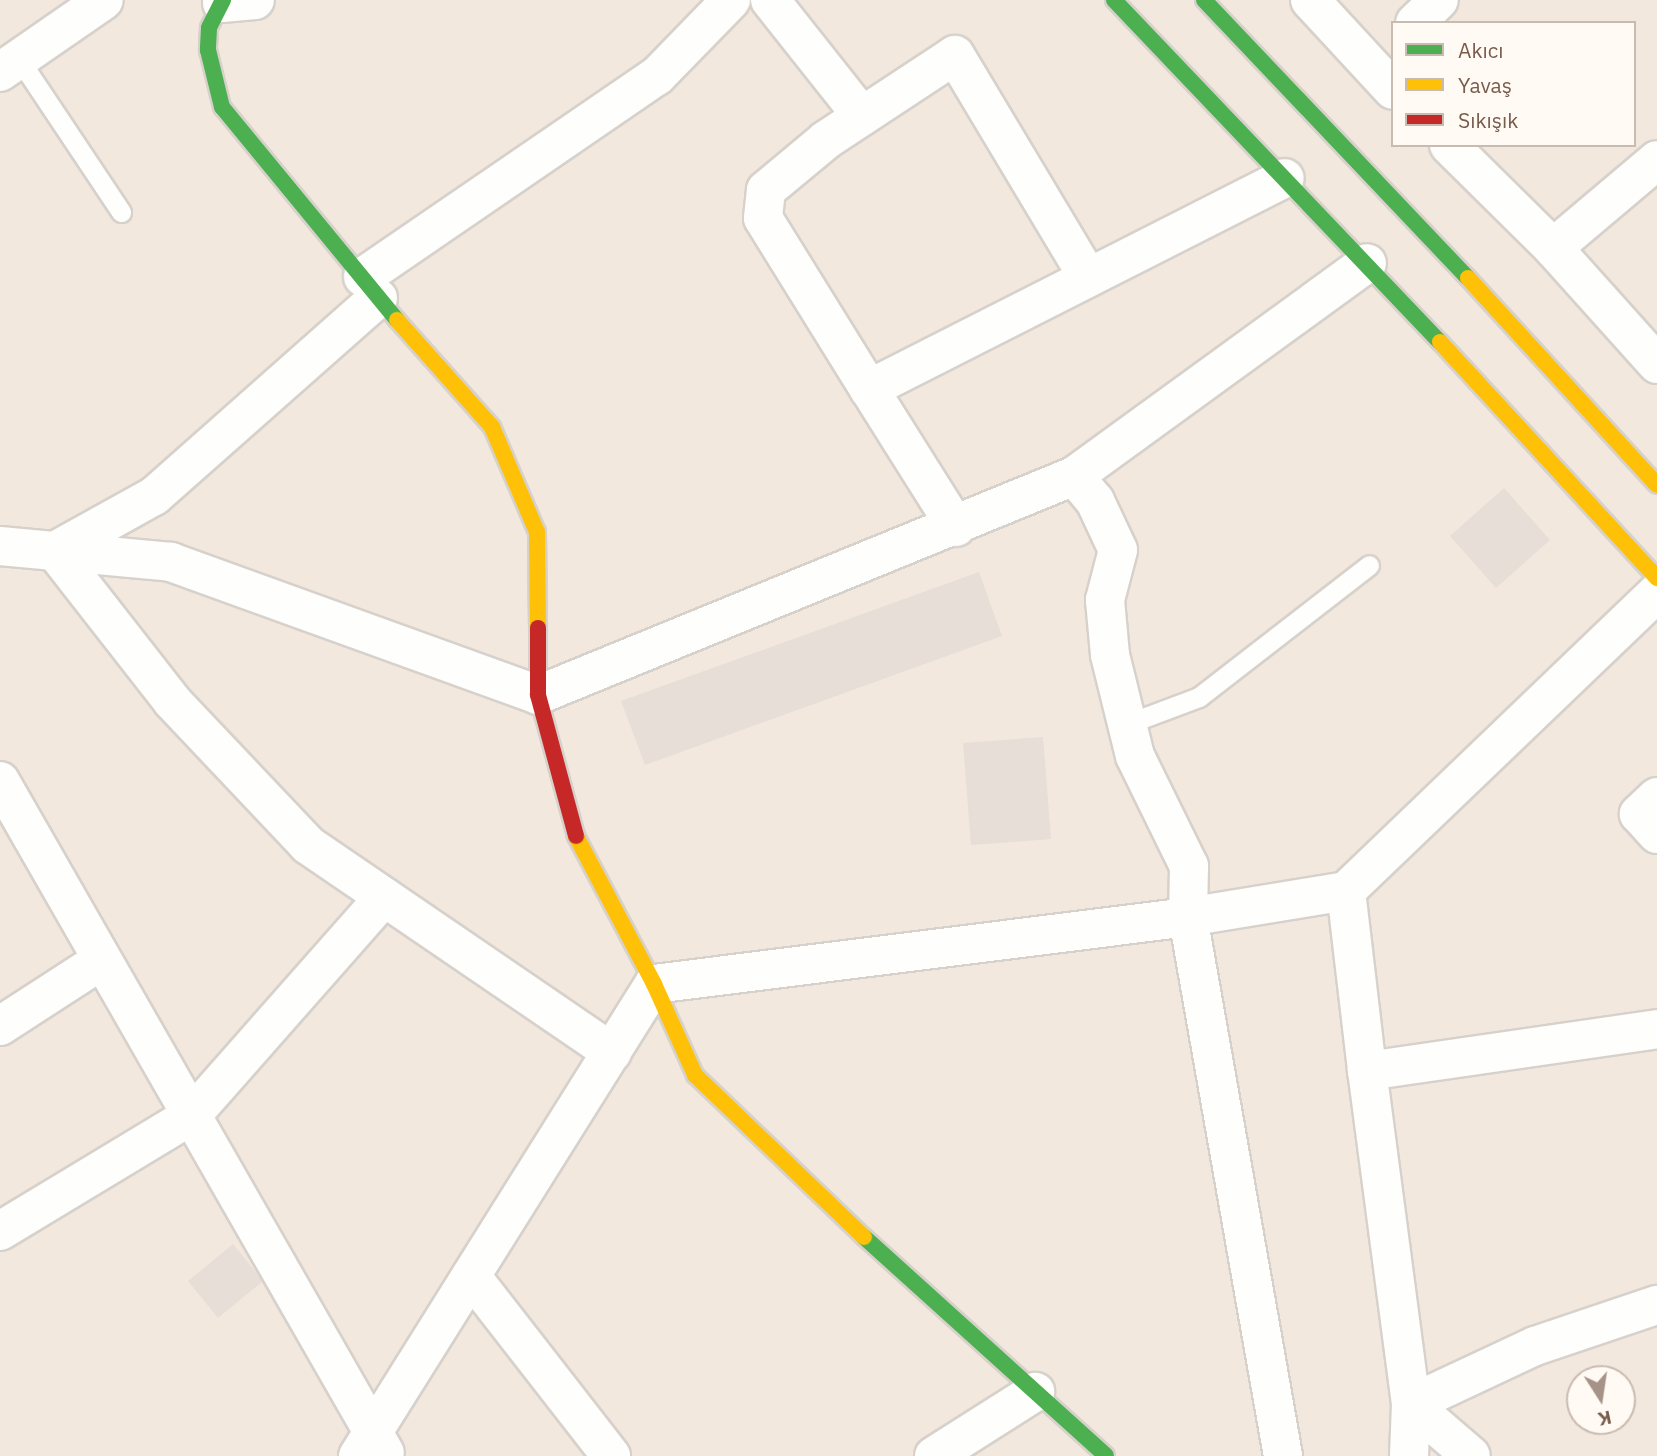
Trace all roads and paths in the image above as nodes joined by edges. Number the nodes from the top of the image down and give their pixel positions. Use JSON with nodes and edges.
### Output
{"nodes":[{"id":1,"x":104,"y":0,"type":"edge"},
{"id":2,"x":731,"y":0,"type":"edge"},
{"id":3,"x":770,"y":0,"type":"edge"},
{"id":4,"x":1114,"y":0,"type":"edge"},
{"id":5,"x":1204,"y":0,"type":"edge"},
{"id":6,"x":1310,"y":0,"type":"edge"},
{"id":7,"x":1440,"y":0,"type":"edge"},
{"id":8,"x":234,"y":1,"type":"edge"},
{"id":9,"x":1417,"y":21,"type":"edge"},
{"id":10,"x":9,"y":66,"type":"edge"},
{"id":11,"x":1385,"y":66,"type":"edge"},
{"id":12,"x":863,"y":116,"type":"junction"},
{"id":13,"x":1451,"y":147,"type":"edge"},
{"id":14,"x":1657,"y":160,"type":"edge"},
{"id":15,"x":1285,"y":178,"type":"junction"},
{"id":16,"x":121,"y":212,"type":"dead end"},
{"id":17,"x":1553,"y":248,"type":"junction"},
{"id":18,"x":1367,"y":262,"type":"junction"},
{"id":19,"x":1088,"y":277,"type":"junction"},
{"id":20,"x":371,"y":288,"type":"junction"},
{"id":21,"x":1657,"y":364,"type":"edge"},
{"id":22,"x":869,"y":389,"type":"junction"},
{"id":23,"x":1074,"y":476,"type":"junction"},
{"id":24,"x":1657,"y":485,"type":"edge"},
{"id":25,"x":956,"y":527,"type":"junction"},
{"id":26,"x":3,"y":543,"type":"edge"},
{"id":27,"x":55,"y":551,"type":"junction"},
{"id":28,"x":1369,"y":565,"type":"dead end"},
{"id":29,"x":1657,"y":578,"type":"edge"},
{"id":30,"x":1657,"y":593,"type":"edge"},
{"id":31,"x":538,"y":695,"type":"junction"},
{"id":32,"x":1126,"y":724,"type":"junction"},
{"id":33,"x":0,"y":781,"type":"edge"},
{"id":34,"x":1657,"y":797,"type":"edge"},
{"id":35,"x":1657,"y":834,"type":"edge"},
{"id":36,"x":1346,"y":891,"type":"junction"},
{"id":37,"x":384,"y":897,"type":"junction"},
{"id":38,"x":1188,"y":917,"type":"junction"},
{"id":39,"x":102,"y":960,"type":"junction"},
{"id":40,"x":654,"y":984,"type":"junction"},
{"id":41,"x":0,"y":1026,"type":"edge"},
{"id":42,"x":1657,"y":1029,"type":"edge"},
{"id":43,"x":612,"y":1052,"type":"junction"},
{"id":44,"x":1367,"y":1071,"type":"junction"},
{"id":45,"x":191,"y":1116,"type":"junction"},
{"id":46,"x":0,"y":1231,"type":"edge"},
{"id":47,"x":471,"y":1276,"type":"junction"},
{"id":48,"x":1657,"y":1306,"type":"edge"},
{"id":49,"x":1035,"y":1391,"type":"junction"},
{"id":50,"x":1411,"y":1404,"type":"junction"},
{"id":51,"x":372,"y":1449,"type":"edge"},
{"id":52,"x":611,"y":1456,"type":"edge"},
{"id":53,"x":934,"y":1456,"type":"edge"},
{"id":54,"x":1106,"y":1456,"type":"edge"},
{"id":55,"x":1283,"y":1456,"type":"edge"},
{"id":56,"x":1409,"y":1456,"type":"edge"},
{"id":57,"x":1471,"y":1456,"type":"edge"}],
"edges":[{"from":1,"to":10,"type":"street"},
{"from":2,"to":20,"type":"street"},
{"from":3,"to":12,"type":"street"},
{"from":4,"to":15,"type":"street"},
{"from":5,"to":24,"type":"street"},
{"from":6,"to":11,"type":"street"},
{"from":7,"to":9,"type":"street"},
{"from":8,"to":20,"type":"street"},
{"from":10,"to":16,"type":"lane"},
{"from":12,"to":19,"type":"street"},
{"from":12,"to":22,"type":"street"},
{"from":13,"to":17,"type":"street"},
{"from":14,"to":17,"type":"street"},
{"from":15,"to":18,"type":"street"},
{"from":15,"to":19,"type":"street"},
{"from":17,"to":21,"type":"street"},
{"from":18,"to":23,"type":"street"},
{"from":18,"to":29,"type":"street"},
{"from":19,"to":22,"type":"street"},
{"from":20,"to":27,"type":"street"},
{"from":20,"to":31,"type":"street"},
{"from":22,"to":25,"type":"street"},
{"from":23,"to":25,"type":"street"},
{"from":23,"to":32,"type":"street"},
{"from":25,"to":31,"type":"street"},
{"from":26,"to":27,"type":"street"},
{"from":27,"to":31,"type":"street"},
{"from":27,"to":37,"type":"street"},
{"from":28,"to":32,"type":"lane"},
{"from":30,"to":36,"type":"street"},
{"from":31,"to":40,"type":"street"},
{"from":32,"to":38,"type":"street"},
{"from":33,"to":39,"type":"street"},
{"from":34,"to":35,"type":"street"},
{"from":36,"to":38,"type":"street"},
{"from":36,"to":44,"type":"street"},
{"from":37,"to":43,"type":"street"},
{"from":37,"to":45,"type":"street"},
{"from":38,"to":40,"type":"street"},
{"from":38,"to":55,"type":"street"},
{"from":39,"to":41,"type":"street"},
{"from":39,"to":45,"type":"street"},
{"from":40,"to":43,"type":"street"},
{"from":40,"to":49,"type":"street"},
{"from":42,"to":44,"type":"street"},
{"from":43,"to":47,"type":"street"},
{"from":44,"to":50,"type":"street"},
{"from":45,"to":46,"type":"street"},
{"from":45,"to":51,"type":"street"},
{"from":47,"to":51,"type":"street"},
{"from":47,"to":52,"type":"street"},
{"from":48,"to":50,"type":"street"},
{"from":49,"to":53,"type":"street"},
{"from":49,"to":54,"type":"street"},
{"from":50,"to":56,"type":"street"},
{"from":50,"to":57,"type":"street"}]}
